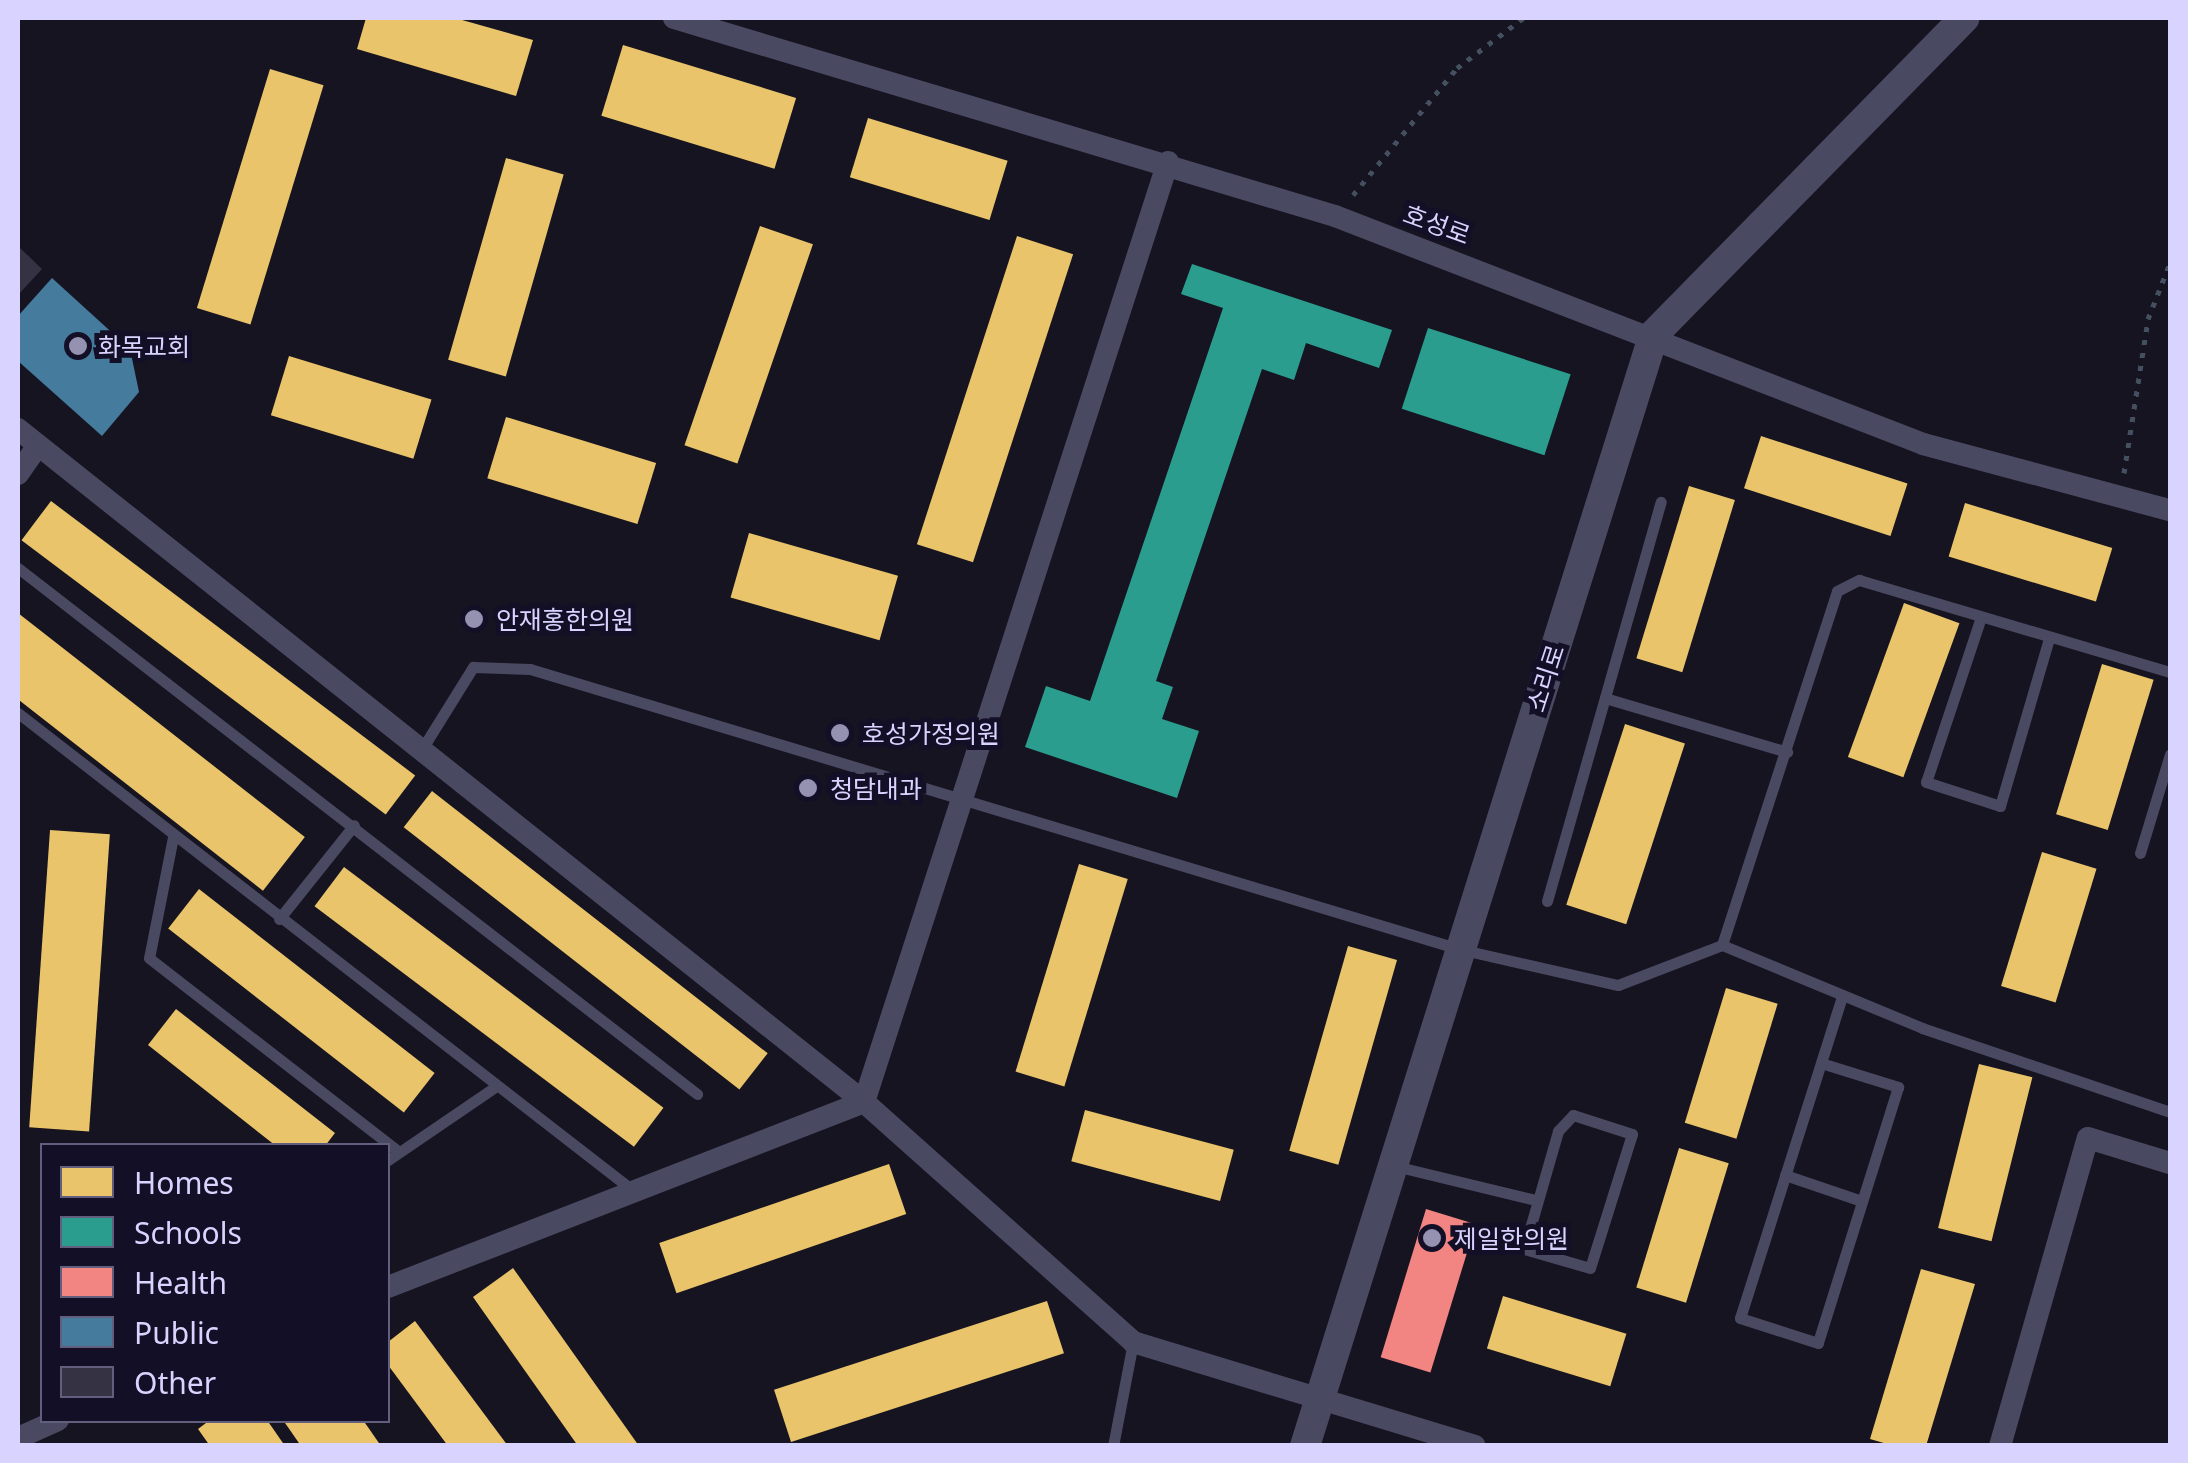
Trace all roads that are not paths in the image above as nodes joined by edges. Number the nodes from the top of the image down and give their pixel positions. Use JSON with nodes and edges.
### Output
{"nodes":[{"id":1,"x":674,"y":18,"type":"edge"},
{"id":2,"x":1964,"y":18,"type":"edge"},
{"id":3,"x":1168,"y":162,"type":"junction"},
{"id":4,"x":1654,"y":334,"type":"junction"},
{"id":5,"x":18,"y":429,"type":"edge"},
{"id":6,"x":37,"y":447,"type":"junction"},
{"id":7,"x":18,"y":474,"type":"edge"},
{"id":8,"x":1661,"y":502,"type":"dead end"},
{"id":9,"x":2170,"y":510,"type":"edge"},
{"id":10,"x":18,"y":568,"type":"edge"},
{"id":11,"x":1981,"y":616,"type":"junction"},
{"id":12,"x":2048,"y":638,"type":"junction"},
{"id":13,"x":2170,"y":672,"type":"edge"},
{"id":14,"x":1605,"y":698,"type":"junction"},
{"id":15,"x":18,"y":713,"type":"edge"},
{"id":16,"x":422,"y":749,"type":"junction"},
{"id":17,"x":1787,"y":752,"type":"junction"},
{"id":18,"x":2170,"y":754,"type":"edge"},
{"id":19,"x":964,"y":795,"type":"junction"},
{"id":20,"x":354,"y":825,"type":"junction"},
{"id":21,"x":173,"y":836,"type":"junction"},
{"id":22,"x":2140,"y":852,"type":"dead end"},
{"id":23,"x":1547,"y":902,"type":"dead end"},
{"id":24,"x":279,"y":919,"type":"junction"},
{"id":25,"x":1722,"y":946,"type":"junction"},
{"id":26,"x":1459,"y":949,"type":"junction"},
{"id":27,"x":1842,"y":996,"type":"junction"},
{"id":28,"x":1821,"y":1063,"type":"junction"},
{"id":29,"x":495,"y":1087,"type":"junction"},
{"id":30,"x":697,"y":1094,"type":"dead end"},
{"id":31,"x":864,"y":1102,"type":"junction"},
{"id":32,"x":2170,"y":1112,"type":"edge"},
{"id":33,"x":377,"y":1143,"type":"edge"},
{"id":34,"x":393,"y":1156,"type":"edge"},
{"id":35,"x":2170,"y":1163,"type":"edge"},
{"id":36,"x":1399,"y":1167,"type":"junction"},
{"id":37,"x":1785,"y":1175,"type":"junction"},
{"id":38,"x":632,"y":1189,"type":"junction"},
{"id":39,"x":1535,"y":1200,"type":"junction"},
{"id":40,"x":1862,"y":1201,"type":"junction"},
{"id":41,"x":390,"y":1285,"type":"edge"},
{"id":42,"x":1133,"y":1342,"type":"junction"},
{"id":43,"x":1320,"y":1396,"type":"junction"},
{"id":44,"x":51,"y":1423,"type":"edge"},
{"id":45,"x":18,"y":1438,"type":"edge"},
{"id":46,"x":1113,"y":1446,"type":"edge"},
{"id":47,"x":1305,"y":1446,"type":"edge"},
{"id":48,"x":1474,"y":1446,"type":"edge"},
{"id":49,"x":2000,"y":1446,"type":"edge"}],
"edges":[{"from":1,"to":3,"type":"street","name":"호성로"},
{"from":2,"to":4,"type":"street","name":"소리로"},
{"from":3,"to":4,"type":"street","name":"호성로"},
{"from":3,"to":19,"type":"street"},
{"from":4,"to":9,"type":"street","name":"호성로"},
{"from":4,"to":26,"type":"street","name":"소리로"},
{"from":5,"to":6,"type":"street"},
{"from":6,"to":7,"type":"street"},
{"from":6,"to":16,"type":"street"},
{"from":8,"to":14,"type":"lane"},
{"from":10,"to":20,"type":"lane"},
{"from":11,"to":12,"type":"lane"},
{"from":11,"to":12,"type":"lane"},
{"from":11,"to":17,"type":"lane"},
{"from":12,"to":13,"type":"lane"},
{"from":14,"to":17,"type":"lane"},
{"from":14,"to":23,"type":"lane"},
{"from":15,"to":21,"type":"lane"},
{"from":16,"to":19,"type":"lane"},
{"from":16,"to":31,"type":"street"},
{"from":17,"to":25,"type":"lane"},
{"from":18,"to":22,"type":"lane"},
{"from":19,"to":26,"type":"lane"},
{"from":19,"to":31,"type":"street"},
{"from":20,"to":24,"type":"lane"},
{"from":20,"to":30,"type":"lane"},
{"from":21,"to":24,"type":"lane"},
{"from":21,"to":33,"type":"lane"},
{"from":24,"to":29,"type":"lane"},
{"from":25,"to":26,"type":"lane"},
{"from":25,"to":27,"type":"lane"},
{"from":26,"to":36,"type":"street","name":"소리로"},
{"from":27,"to":28,"type":"lane"},
{"from":27,"to":32,"type":"lane"},
{"from":28,"to":37,"type":"lane"},
{"from":28,"to":40,"type":"lane"},
{"from":29,"to":34,"type":"lane"},
{"from":29,"to":38,"type":"lane"},
{"from":31,"to":38,"type":"street"},
{"from":31,"to":42,"type":"street"},
{"from":35,"to":49,"type":"street"},
{"from":36,"to":39,"type":"lane"},
{"from":36,"to":43,"type":"street","name":"소리로"},
{"from":37,"to":40,"type":"lane"},
{"from":37,"to":40,"type":"lane"},
{"from":38,"to":41,"type":"street"},
{"from":39,"to":39,"type":"lane"},
{"from":42,"to":43,"type":"street"},
{"from":42,"to":46,"type":"lane"},
{"from":43,"to":47,"type":"street","name":"소리로"},
{"from":43,"to":48,"type":"street"},
{"from":44,"to":45,"type":"street"}]}
